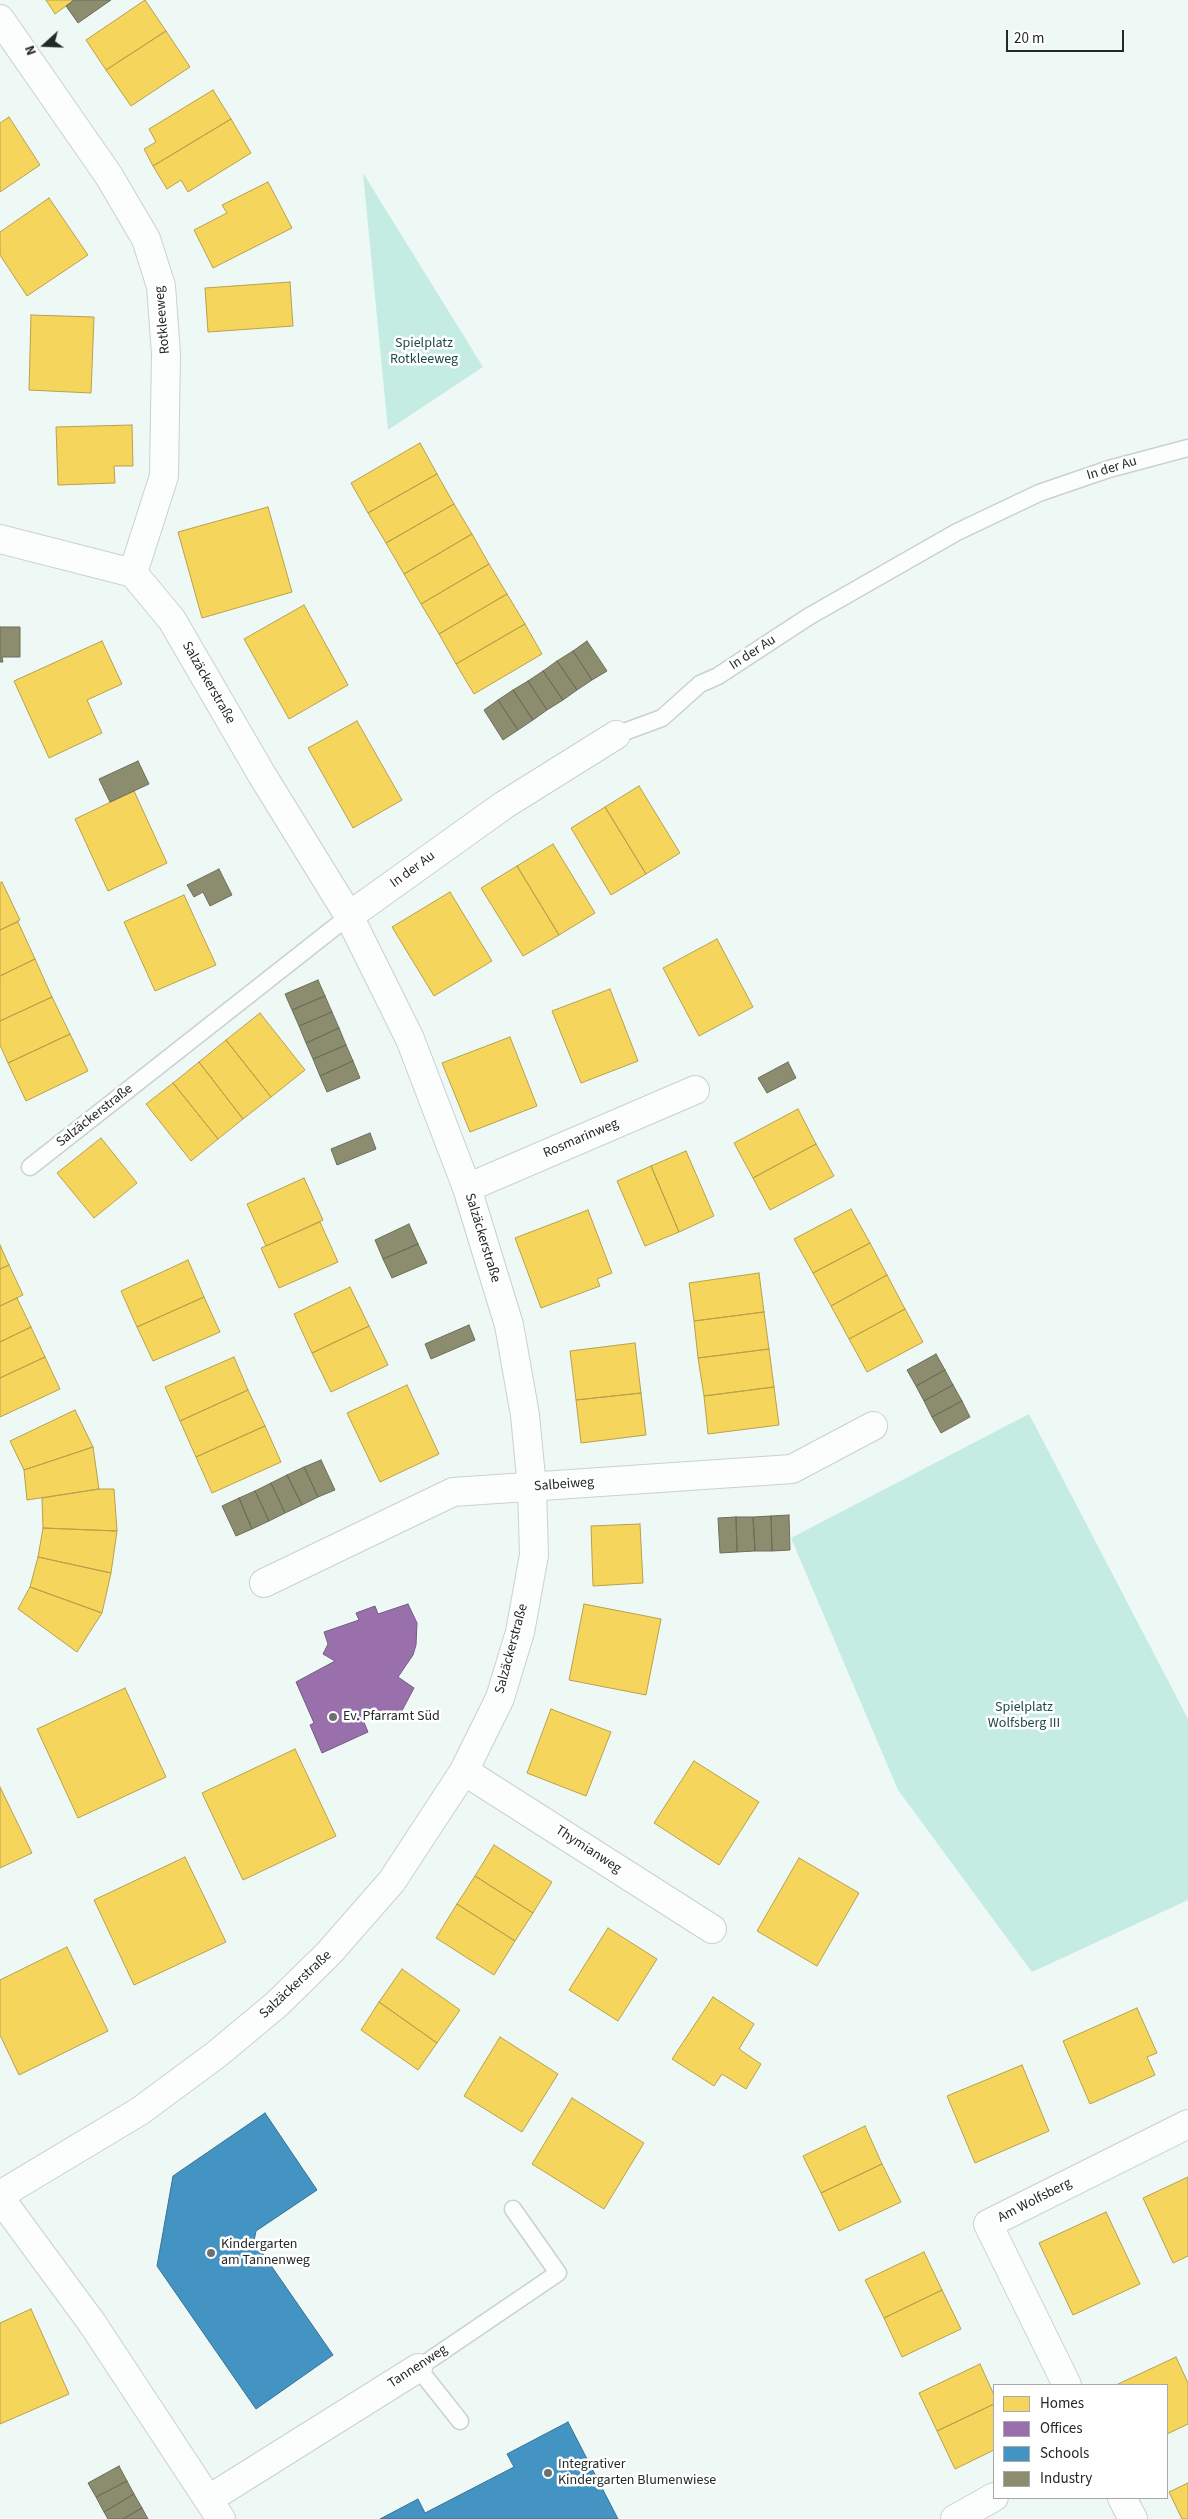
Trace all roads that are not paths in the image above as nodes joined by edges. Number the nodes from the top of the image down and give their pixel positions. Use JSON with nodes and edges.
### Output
{"nodes":[{"id":1,"x":0,"y":19,"type":"edge"},
{"id":2,"x":1188,"y":448,"type":"edge"},
{"id":3,"x":0,"y":539,"type":"edge"},
{"id":4,"x":133,"y":572,"type":"junction"},
{"id":5,"x":616,"y":735,"type":"joint"},
{"id":6,"x":349,"y":916,"type":"junction"},
{"id":7,"x":695,"y":1090,"type":"dead end"},
{"id":8,"x":30,"y":1167,"type":"dead end"},
{"id":9,"x":467,"y":1188,"type":"junction"},
{"id":10,"x":873,"y":1426,"type":"dead end"},
{"id":11,"x":532,"y":1488,"type":"junction"},
{"id":12,"x":264,"y":1583,"type":"dead end"},
{"id":13,"x":464,"y":1771,"type":"junction"},
{"id":14,"x":712,"y":1929,"type":"dead end"},
{"id":15,"x":1188,"y":2124,"type":"edge"},
{"id":16,"x":0,"y":2196,"type":"edge"},
{"id":17,"x":513,"y":2209,"type":"dead end"},
{"id":18,"x":418,"y":2368,"type":"junction"},
{"id":19,"x":1067,"y":2384,"type":"edge"},
{"id":20,"x":460,"y":2421,"type":"dead end"},
{"id":21,"x":993,"y":2498,"type":"edge"},
{"id":22,"x":1123,"y":2499,"type":"edge"},
{"id":23,"x":215,"y":2509,"type":"edge"},
{"id":24,"x":955,"y":2519,"type":"edge"},
{"id":25,"x":1133,"y":2519,"type":"edge"}],
"edges":[{"from":1,"to":4,"type":"street","name":"Rotkleeweg"},
{"from":2,"to":5,"type":"lane","name":"In der Au"},
{"from":3,"to":4,"type":"street"},
{"from":4,"to":6,"type":"street","name":"Salzäckerstraße"},
{"from":5,"to":6,"type":"street","name":"In der Au"},
{"from":6,"to":8,"type":"lane","name":"Salzäckerstraße"},
{"from":6,"to":9,"type":"street","name":"Salzäckerstraße"},
{"from":7,"to":9,"type":"street","name":"Rosmarinweg"},
{"from":9,"to":11,"type":"street","name":"Salzäckerstraße"},
{"from":10,"to":11,"type":"street","name":"Salbeiweg"},
{"from":11,"to":12,"type":"street","name":"Salbeiweg"},
{"from":11,"to":13,"type":"street","name":"Salzäckerstraße"},
{"from":13,"to":14,"type":"street","name":"Thymianweg"},
{"from":13,"to":16,"type":"street","name":"Salzäckerstraße"},
{"from":15,"to":19,"type":"street","name":"Am Wolfsberg"},
{"from":16,"to":23,"type":"street","name":"Tannenweg"},
{"from":17,"to":18,"type":"lane","name":"Tannenweg"},
{"from":18,"to":20,"type":"lane"},
{"from":18,"to":23,"type":"street","name":"Tannenweg"},
{"from":21,"to":24,"type":"street"},
{"from":22,"to":25,"type":"street"}]}
